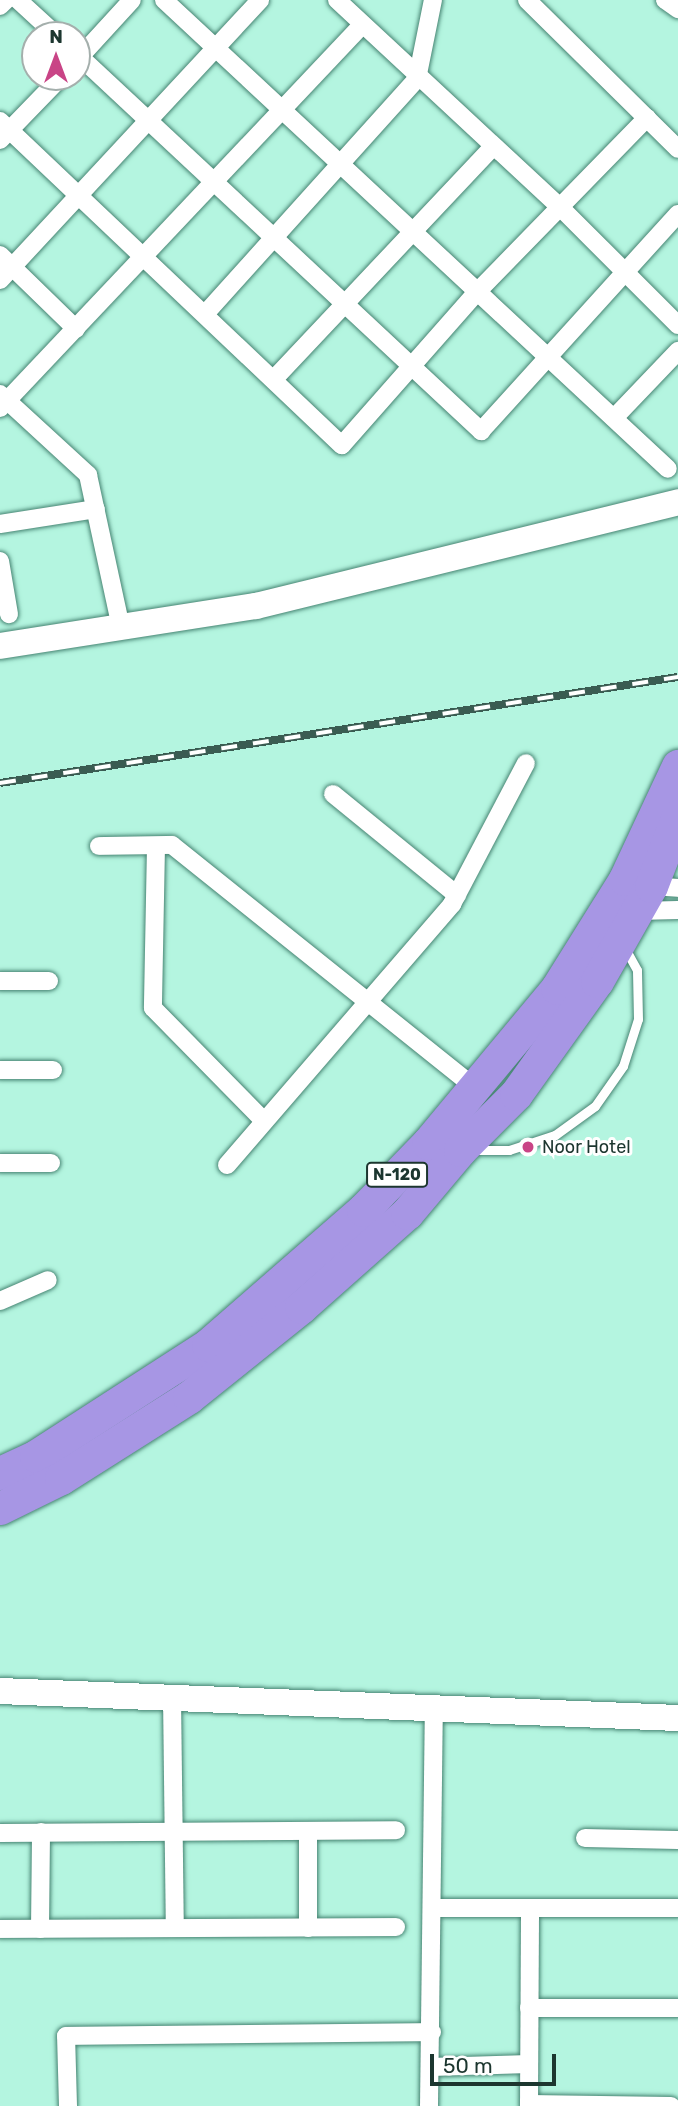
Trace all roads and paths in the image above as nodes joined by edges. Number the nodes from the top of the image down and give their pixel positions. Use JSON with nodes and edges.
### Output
{"nodes":[{"id":1,"x":6,"y":0,"type":"edge"},
{"id":2,"x":18,"y":0,"type":"edge"},
{"id":3,"x":132,"y":0,"type":"edge"},
{"id":4,"x":164,"y":0,"type":"edge"},
{"id":5,"x":260,"y":0,"type":"edge"},
{"id":6,"x":337,"y":0,"type":"edge"},
{"id":7,"x":433,"y":0,"type":"edge"},
{"id":8,"x":527,"y":0,"type":"edge"},
{"id":9,"x":666,"y":0,"type":"edge"},
{"id":10,"x":0,"y":6,"type":"edge"},
{"id":11,"x":678,"y":9,"type":"edge"},
{"id":12,"x":41,"y":21,"type":"edge"},
{"id":13,"x":362,"y":25,"type":"junction"},
{"id":14,"x":91,"y":43,"type":"edge"},
{"id":15,"x":216,"y":47,"type":"junction"},
{"id":16,"x":91,"y":69,"type":"edge"},
{"id":17,"x":417,"y":79,"type":"junction"},
{"id":18,"x":46,"y":91,"type":"edge"},
{"id":19,"x":282,"y":108,"type":"junction"},
{"id":20,"x":647,"y":118,"type":"junction"},
{"id":21,"x":148,"y":119,"type":"junction"},
{"id":22,"x":3,"y":130,"type":"edge"},
{"id":23,"x":493,"y":147,"type":"junction"},
{"id":24,"x":678,"y":149,"type":"edge"},
{"id":25,"x":344,"y":166,"type":"junction"},
{"id":26,"x":217,"y":181,"type":"junction"},
{"id":27,"x":80,"y":193,"type":"junction"},
{"id":28,"x":560,"y":207,"type":"junction"},
{"id":29,"x":678,"y":214,"type":"edge"},
{"id":30,"x":413,"y":232,"type":"junction"},
{"id":31,"x":278,"y":237,"type":"junction"},
{"id":32,"x":147,"y":255,"type":"junction"},
{"id":33,"x":4,"y":268,"type":"edge"},
{"id":34,"x":621,"y":271,"type":"junction"},
{"id":35,"x":478,"y":291,"type":"junction"},
{"id":36,"x":347,"y":303,"type":"junction"},
{"id":37,"x":206,"y":313,"type":"junction"},
{"id":38,"x":678,"y":325,"type":"edge"},
{"id":39,"x":76,"y":329,"type":"junction"},
{"id":40,"x":678,"y":351,"type":"edge"},
{"id":41,"x":546,"y":355,"type":"junction"},
{"id":42,"x":415,"y":367,"type":"junction"},
{"id":43,"x":274,"y":379,"type":"junction"},
{"id":44,"x":3,"y":401,"type":"edge"},
{"id":45,"x":614,"y":418,"type":"junction"},
{"id":46,"x":668,"y":469,"type":"dead end"},
{"id":47,"x":678,"y":502,"type":"edge"},
{"id":48,"x":96,"y":509,"type":"junction"},
{"id":49,"x":0,"y":524,"type":"edge"},
{"id":50,"x":0,"y":561,"type":"edge"},
{"id":51,"x":9,"y":614,"type":"dead end"},
{"id":52,"x":121,"y":628,"type":"junction"},
{"id":53,"x":0,"y":646,"type":"edge"},
{"id":54,"x":526,"y":763,"type":"dead end"},
{"id":55,"x":678,"y":766,"type":"edge"},
{"id":56,"x":333,"y":794,"type":"dead end"},
{"id":57,"x":678,"y":816,"type":"edge"},
{"id":58,"x":99,"y":846,"type":"dead end"},
{"id":59,"x":156,"y":846,"type":"junction"},
{"id":60,"x":457,"y":894,"type":"junction"},
{"id":61,"x":655,"y":895,"type":"edge"},
{"id":62,"x":678,"y":910,"type":"edge"},
{"id":63,"x":620,"y":939,"type":"junction"},
{"id":64,"x":0,"y":981,"type":"edge"},
{"id":65,"x":49,"y":981,"type":"dead end"},
{"id":66,"x":368,"y":1002,"type":"junction"},
{"id":67,"x":0,"y":1070,"type":"edge"},
{"id":68,"x":53,"y":1070,"type":"dead end"},
{"id":69,"x":475,"y":1088,"type":"junction"},
{"id":70,"x":264,"y":1121,"type":"junction"},
{"id":71,"x":460,"y":1150,"type":"junction"},
{"id":72,"x":0,"y":1163,"type":"edge"},
{"id":73,"x":51,"y":1163,"type":"dead end"},
{"id":74,"x":227,"y":1165,"type":"dead end"},
{"id":75,"x":48,"y":1280,"type":"dead end"},
{"id":76,"x":0,"y":1301,"type":"edge"},
{"id":77,"x":0,"y":1474,"type":"edge"},
{"id":78,"x":0,"y":1508,"type":"edge"},
{"id":79,"x":0,"y":1691,"type":"edge"},
{"id":80,"x":172,"y":1696,"type":"junction"},
{"id":81,"x":433,"y":1705,"type":"junction"},
{"id":82,"x":678,"y":1718,"type":"edge"},
{"id":83,"x":396,"y":1830,"type":"dead end"},
{"id":84,"x":308,"y":1831,"type":"junction"},
{"id":85,"x":41,"y":1832,"type":"junction"},
{"id":86,"x":174,"y":1832,"type":"junction"},
{"id":87,"x":0,"y":1833,"type":"edge"},
{"id":88,"x":585,"y":1838,"type":"dead end"},
{"id":89,"x":678,"y":1840,"type":"edge"},
{"id":90,"x":434,"y":1908,"type":"junction"},
{"id":91,"x":530,"y":1908,"type":"junction"},
{"id":92,"x":678,"y":1908,"type":"edge"},
{"id":93,"x":396,"y":1927,"type":"dead end"},
{"id":94,"x":175,"y":1928,"type":"junction"},
{"id":95,"x":308,"y":1928,"type":"junction"},
{"id":96,"x":0,"y":1929,"type":"edge"},
{"id":97,"x":40,"y":1929,"type":"junction"},
{"id":98,"x":529,"y":2008,"type":"junction"},
{"id":99,"x":678,"y":2008,"type":"edge"},
{"id":100,"x":432,"y":2032,"type":"junction"},
{"id":101,"x":529,"y":2064,"type":"junction"},
{"id":102,"x":431,"y":2067,"type":"junction"},
{"id":103,"x":529,"y":2105,"type":"edge"},
{"id":104,"x":68,"y":2106,"type":"edge"},
{"id":105,"x":429,"y":2106,"type":"edge"},
{"id":106,"x":671,"y":2106,"type":"edge"}],
"edges":[{"from":1,"to":10,"type":"street"},
{"from":2,"to":12,"type":"street"},
{"from":3,"to":14,"type":"street"},
{"from":4,"to":15,"type":"street"},
{"from":5,"to":15,"type":"street"},
{"from":6,"to":13,"type":"street"},
{"from":7,"to":17,"type":"street"},
{"from":8,"to":20,"type":"street"},
{"from":9,"to":11,"type":"street"},
{"from":13,"to":17,"type":"street"},
{"from":13,"to":19,"type":"street"},
{"from":15,"to":19,"type":"street"},
{"from":15,"to":21,"type":"street"},
{"from":16,"to":21,"type":"street"},
{"from":17,"to":23,"type":"street"},
{"from":17,"to":25,"type":"street"},
{"from":18,"to":22,"type":"street"},
{"from":19,"to":25,"type":"street"},
{"from":19,"to":26,"type":"street"},
{"from":20,"to":24,"type":"street"},
{"from":20,"to":28,"type":"street"},
{"from":21,"to":26,"type":"street"},
{"from":21,"to":27,"type":"street"},
{"from":22,"to":27,"type":"street"},
{"from":23,"to":28,"type":"street"},
{"from":23,"to":30,"type":"street"},
{"from":25,"to":30,"type":"street"},
{"from":25,"to":31,"type":"street"},
{"from":26,"to":31,"type":"street"},
{"from":26,"to":32,"type":"street"},
{"from":27,"to":32,"type":"street"},
{"from":27,"to":33,"type":"street"},
{"from":28,"to":34,"type":"street"},
{"from":28,"to":35,"type":"street"},
{"from":29,"to":34,"type":"street"},
{"from":30,"to":35,"type":"street"},
{"from":30,"to":36,"type":"street"},
{"from":31,"to":36,"type":"street"},
{"from":31,"to":37,"type":"street"},
{"from":32,"to":37,"type":"street"},
{"from":32,"to":39,"type":"street"},
{"from":33,"to":39,"type":"street"},
{"from":34,"to":38,"type":"street"},
{"from":34,"to":41,"type":"street"},
{"from":35,"to":41,"type":"street"},
{"from":35,"to":42,"type":"street"},
{"from":36,"to":42,"type":"street"},
{"from":36,"to":43,"type":"street"},
{"from":37,"to":43,"type":"street"},
{"from":39,"to":44,"type":"street"},
{"from":40,"to":45,"type":"street"},
{"from":41,"to":42,"type":"street"},
{"from":41,"to":45,"type":"street"},
{"from":42,"to":43,"type":"street"},
{"from":44,"to":48,"type":"street"},
{"from":45,"to":46,"type":"street"},
{"from":47,"to":52,"type":"street"},
{"from":48,"to":49,"type":"street"},
{"from":48,"to":52,"type":"street"},
{"from":50,"to":51,"type":"street"},
{"from":52,"to":53,"type":"street"},
{"from":54,"to":60,"type":"street"},
{"from":55,"to":69,"type":"highway","number":"N-120"},
{"from":56,"to":60,"type":"street"},
{"from":57,"to":61,"type":"highway","number":"N-120"},
{"from":58,"to":59,"type":"street"},
{"from":59,"to":66,"type":"street"},
{"from":59,"to":70,"type":"street"},
{"from":60,"to":66,"type":"street"},
{"from":61,"to":62,"type":"street"},
{"from":61,"to":63,"type":"highway","number":"N-120"},
{"from":63,"to":71,"type":"highway","number":"N-120"},
{"from":63,"to":71,"type":"lane"},
{"from":64,"to":65,"type":"street"},
{"from":66,"to":69,"type":"street"},
{"from":66,"to":70,"type":"street"},
{"from":67,"to":68,"type":"street"},
{"from":69,"to":77,"type":"highway","number":"N-120"},
{"from":70,"to":74,"type":"street"},
{"from":71,"to":78,"type":"highway","number":"N-120"},
{"from":72,"to":73,"type":"street"},
{"from":75,"to":76,"type":"street"},
{"from":79,"to":80,"type":"street"},
{"from":80,"to":81,"type":"street"},
{"from":80,"to":86,"type":"street"},
{"from":81,"to":82,"type":"street"},
{"from":81,"to":90,"type":"street"},
{"from":83,"to":84,"type":"street"},
{"from":84,"to":86,"type":"street"},
{"from":84,"to":95,"type":"street"},
{"from":85,"to":86,"type":"street"},
{"from":85,"to":87,"type":"street"},
{"from":85,"to":97,"type":"street"},
{"from":86,"to":94,"type":"street"},
{"from":88,"to":89,"type":"street"},
{"from":90,"to":91,"type":"street"},
{"from":90,"to":100,"type":"street"},
{"from":91,"to":92,"type":"street"},
{"from":91,"to":98,"type":"street"},
{"from":93,"to":95,"type":"street"},
{"from":94,"to":95,"type":"street"},
{"from":94,"to":97,"type":"street"},
{"from":96,"to":97,"type":"street"},
{"from":98,"to":99,"type":"street"},
{"from":98,"to":101,"type":"street"},
{"from":100,"to":102,"type":"street"},
{"from":100,"to":104,"type":"street"},
{"from":101,"to":102,"type":"street"},
{"from":101,"to":103,"type":"street"},
{"from":102,"to":105,"type":"street"},
{"from":103,"to":106,"type":"street"}]}
